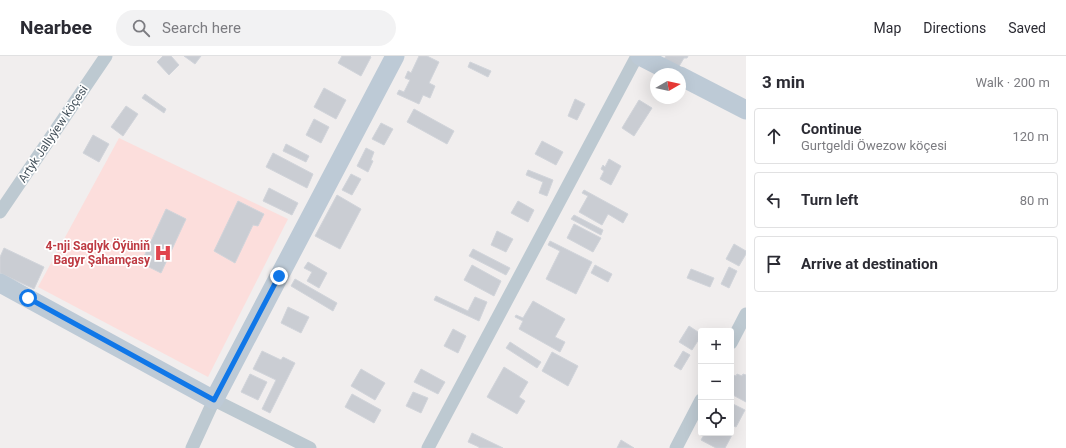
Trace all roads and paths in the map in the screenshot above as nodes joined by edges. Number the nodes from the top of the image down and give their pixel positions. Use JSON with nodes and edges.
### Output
{"nodes":[{"id":1,"x":106,"y":56,"type":"edge"},
{"id":2,"x":395,"y":56,"type":"edge"},
{"id":3,"x":639,"y":56,"type":"edge"},
{"id":4,"x":663,"y":68,"type":"edge"},
{"id":5,"x":686,"y":79,"type":"edge"},
{"id":6,"x":746,"y":110,"type":"edge"},
{"id":7,"x":0,"y":212,"type":"edge"},
{"id":8,"x":0,"y":284,"type":"edge"},
{"id":9,"x":746,"y":314,"type":"edge"},
{"id":10,"x":734,"y":337,"type":"edge"},
{"id":11,"x":214,"y":400,"type":"junction"},
{"id":12,"x":698,"y":406,"type":"edge"},
{"id":13,"x":192,"y":448,"type":"edge"},
{"id":14,"x":310,"y":448,"type":"edge"},
{"id":15,"x":428,"y":448,"type":"edge"},
{"id":16,"x":676,"y":448,"type":"edge"}],
"edges":[{"from":1,"to":7,"type":"street","name":"Artyk Jallyýew köçesi"},
{"from":2,"to":11,"type":"street"},
{"from":3,"to":4,"type":"street"},
{"from":3,"to":15,"type":"street"},
{"from":5,"to":6,"type":"street"},
{"from":8,"to":11,"type":"street"},
{"from":9,"to":10,"type":"street"},
{"from":11,"to":13,"type":"street"},
{"from":11,"to":14,"type":"street"},
{"from":12,"to":16,"type":"street"}]}
